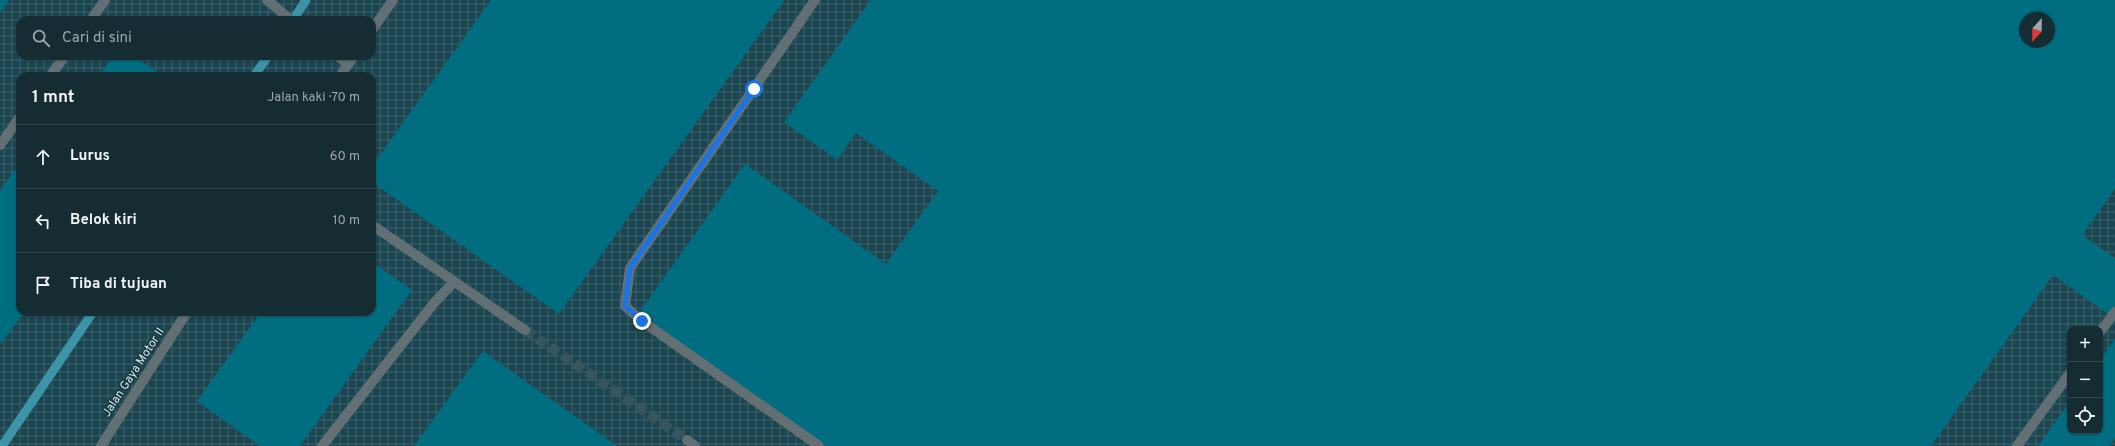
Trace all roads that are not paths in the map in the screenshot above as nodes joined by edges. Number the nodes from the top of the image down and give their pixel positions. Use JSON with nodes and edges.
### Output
{"nodes":[{"id":1,"x":106,"y":0,"type":"edge"},
{"id":2,"x":393,"y":0,"type":"edge"},
{"id":3,"x":815,"y":0,"type":"edge"},
{"id":4,"x":269,"y":2,"type":"edge"},
{"id":5,"x":94,"y":16,"type":"edge"},
{"id":6,"x":286,"y":16,"type":"edge"},
{"id":7,"x":376,"y":24,"type":"edge"},
{"id":8,"x":62,"y":60,"type":"edge"},
{"id":9,"x":351,"y":60,"type":"edge"},
{"id":10,"x":53,"y":72,"type":"edge"},
{"id":11,"x":343,"y":72,"type":"edge"},
{"id":12,"x":16,"y":122,"type":"edge"},
{"id":13,"x":0,"y":144,"type":"edge"},
{"id":14,"x":376,"y":228,"type":"edge"},
{"id":15,"x":454,"y":282,"type":"junction"},
{"id":16,"x":2115,"y":312,"type":"edge"},
{"id":17,"x":184,"y":316,"type":"edge"},
{"id":18,"x":2103,"y":328,"type":"edge"},
{"id":19,"x":525,"y":330,"type":"tunnel mouth"},
{"id":20,"x":2067,"y":377,"type":"edge"},
{"id":21,"x":101,"y":446,"type":"edge"},
{"id":22,"x":322,"y":446,"type":"edge"},
{"id":23,"x":819,"y":446,"type":"edge"},
{"id":24,"x":2017,"y":446,"type":"edge"}],
"edges":[{"from":1,"to":5,"type":"street"},
{"from":2,"to":7,"type":"street"},
{"from":3,"to":23,"type":"street"},
{"from":4,"to":6,"type":"street"},
{"from":8,"to":10,"type":"street"},
{"from":9,"to":11,"type":"street"},
{"from":12,"to":13,"type":"street"},
{"from":14,"to":15,"type":"street"},
{"from":15,"to":19,"type":"street"},
{"from":15,"to":22,"type":"street"},
{"from":16,"to":18,"type":"street"},
{"from":17,"to":21,"type":"street","name":"Jalan Gaya Motor II"},
{"from":20,"to":24,"type":"street"}]}
